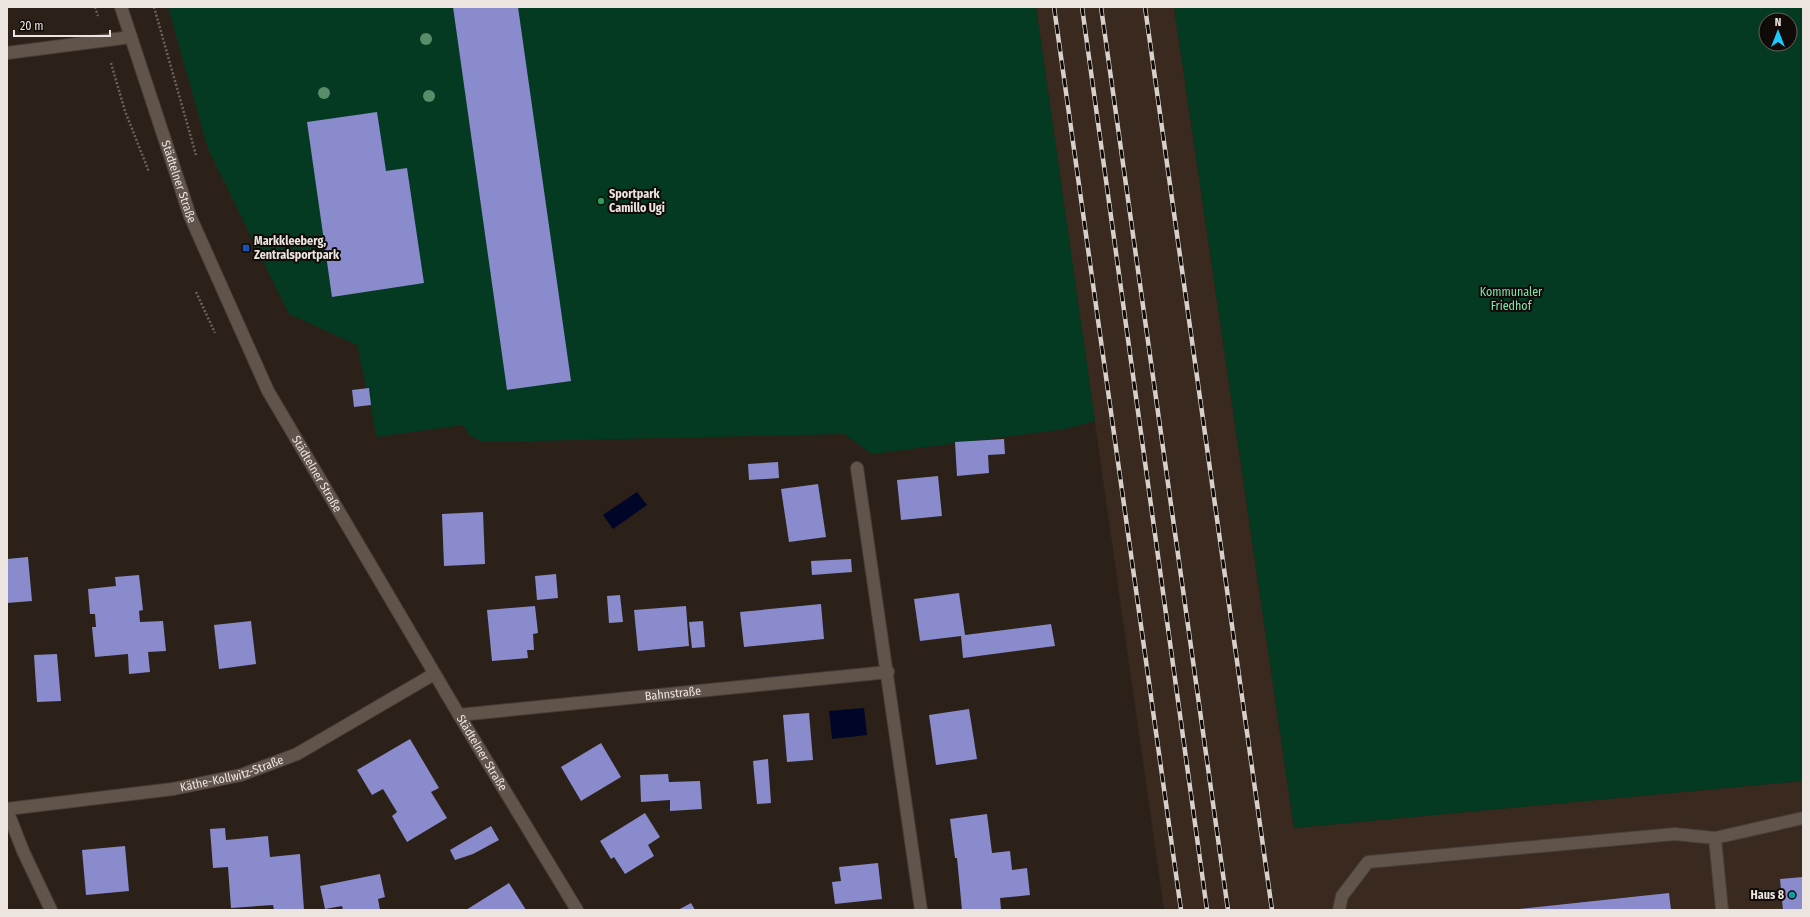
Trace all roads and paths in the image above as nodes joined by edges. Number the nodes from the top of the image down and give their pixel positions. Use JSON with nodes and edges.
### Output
{"nodes":[{"id":1,"x":121,"y":7,"type":"edge"},
{"id":2,"x":154,"y":7,"type":"edge"},
{"id":3,"x":131,"y":37,"type":"junction"},
{"id":4,"x":7,"y":53,"type":"edge"},
{"id":5,"x":198,"y":161,"type":"dead end"},
{"id":6,"x":857,"y":468,"type":"dead end"},
{"id":7,"x":888,"y":672,"type":"junction"},
{"id":8,"x":434,"y":674,"type":"junction"},
{"id":9,"x":458,"y":715,"type":"junction"},
{"id":10,"x":7,"y":809,"type":"edge"},
{"id":11,"x":1803,"y":818,"type":"edge"},
{"id":12,"x":1715,"y":838,"type":"junction"},
{"id":13,"x":51,"y":910,"type":"edge"},
{"id":14,"x":577,"y":910,"type":"edge"},
{"id":15,"x":921,"y":910,"type":"edge"},
{"id":16,"x":1339,"y":910,"type":"edge"},
{"id":17,"x":1722,"y":910,"type":"edge"}],
"edges":[{"from":1,"to":3,"type":"street","name":"Städtelner Straße"},
{"from":2,"to":5,"type":"path"},
{"from":3,"to":4,"type":"street"},
{"from":3,"to":8,"type":"street","name":"Städtelner Straße"},
{"from":6,"to":7,"type":"street"},
{"from":7,"to":9,"type":"street","name":"Bahnstraße"},
{"from":7,"to":15,"type":"street"},
{"from":8,"to":9,"type":"street","name":"Städtelner Straße"},
{"from":8,"to":10,"type":"street","name":"Käthe-Kollwitz-Straße"},
{"from":9,"to":14,"type":"street","name":"Städtelner Straße"},
{"from":10,"to":13,"type":"street","name":"Käthe-Kollwitz-Straße"},
{"from":11,"to":12,"type":"street"},
{"from":12,"to":16,"type":"street"},
{"from":12,"to":17,"type":"street"}]}
